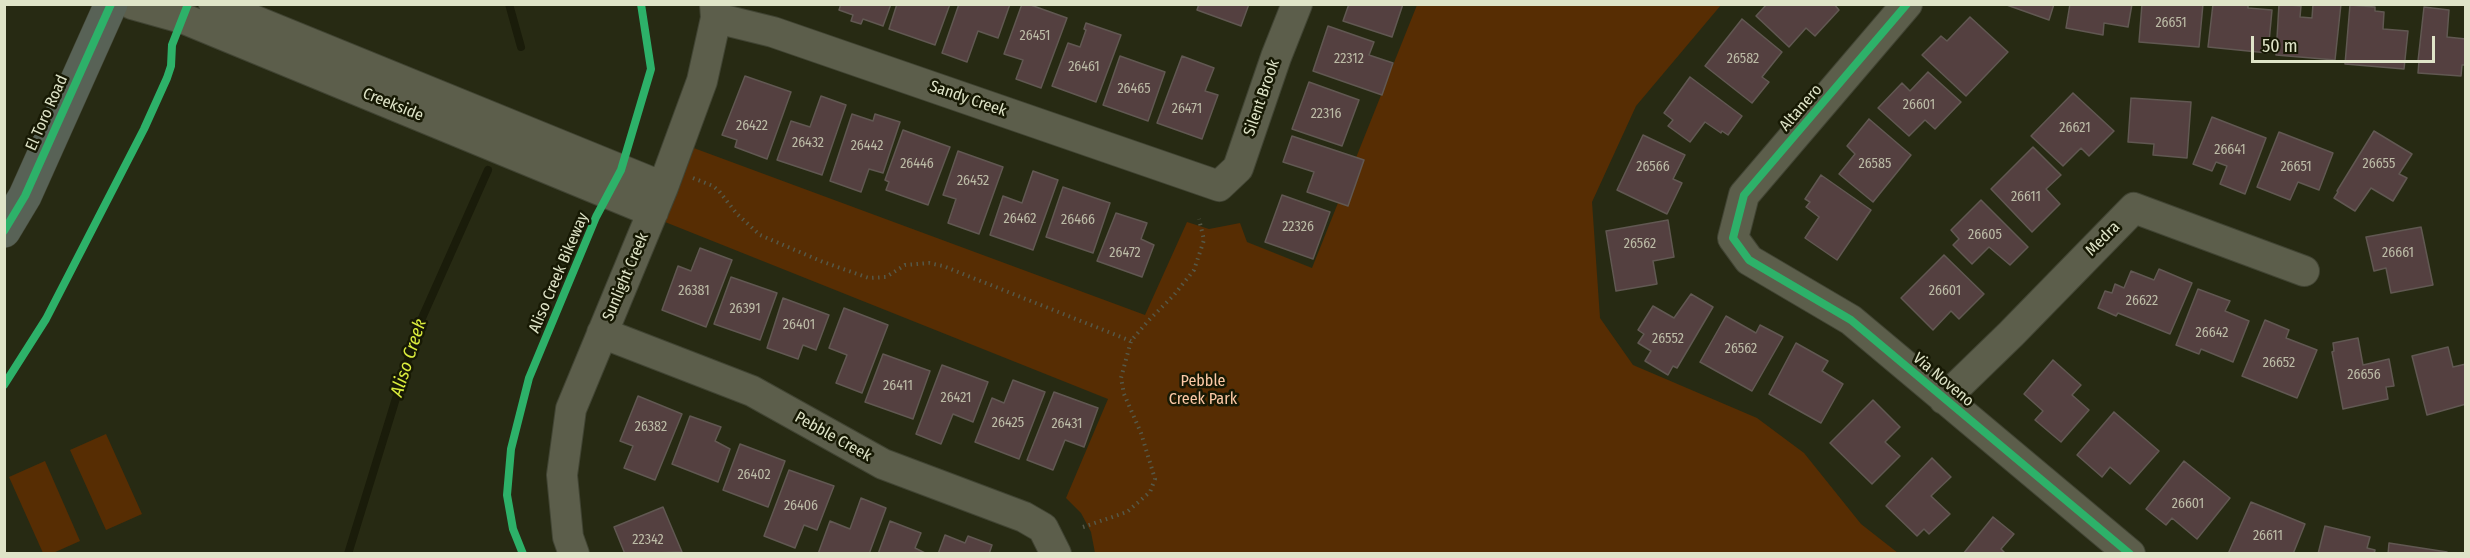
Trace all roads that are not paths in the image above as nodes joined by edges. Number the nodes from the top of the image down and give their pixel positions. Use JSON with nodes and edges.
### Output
{"nodes":[{"id":1,"x":111,"y":4,"type":"edge"},
{"id":2,"x":132,"y":4,"type":"edge"},
{"id":3,"x":214,"y":4,"type":"edge"},
{"id":4,"x":1297,"y":4,"type":"edge"},
{"id":5,"x":1907,"y":4,"type":"edge"},
{"id":6,"x":715,"y":11,"type":"edge"},
{"id":7,"x":1219,"y":186,"type":"joint"},
{"id":8,"x":662,"y":190,"type":"junction"},
{"id":9,"x":4,"y":231,"type":"edge"},
{"id":10,"x":1733,"y":238,"type":"joint"},
{"id":11,"x":2304,"y":271,"type":"dead end"},
{"id":12,"x":602,"y":333,"type":"junction"},
{"id":13,"x":1944,"y":399,"type":"junction"},
{"id":14,"x":1055,"y":551,"type":"edge"},
{"id":15,"x":574,"y":554,"type":"edge"},
{"id":16,"x":2130,"y":554,"type":"edge"}],
"edges":[{"from":1,"to":9,"type":"main road","name":"El Toro Road"},
{"from":2,"to":8,"type":"street","name":"Creekside"},
{"from":3,"to":8,"type":"street","name":"Creekside"},
{"from":4,"to":7,"type":"street","name":"Silent Brook"},
{"from":5,"to":10,"type":"street","name":"Altanero"},
{"from":6,"to":7,"type":"street","name":"Sandy Creek"},
{"from":6,"to":8,"type":"street","name":"Sunlight Creek"},
{"from":8,"to":12,"type":"street","name":"Sunlight Creek"},
{"from":10,"to":13,"type":"street","name":"Via Noveno"},
{"from":11,"to":13,"type":"street","name":"Medra"},
{"from":12,"to":14,"type":"street","name":"Pebble Creek"},
{"from":12,"to":15,"type":"street","name":"Sunlight Creek"},
{"from":13,"to":16,"type":"street","name":"Via Noveno"}]}
